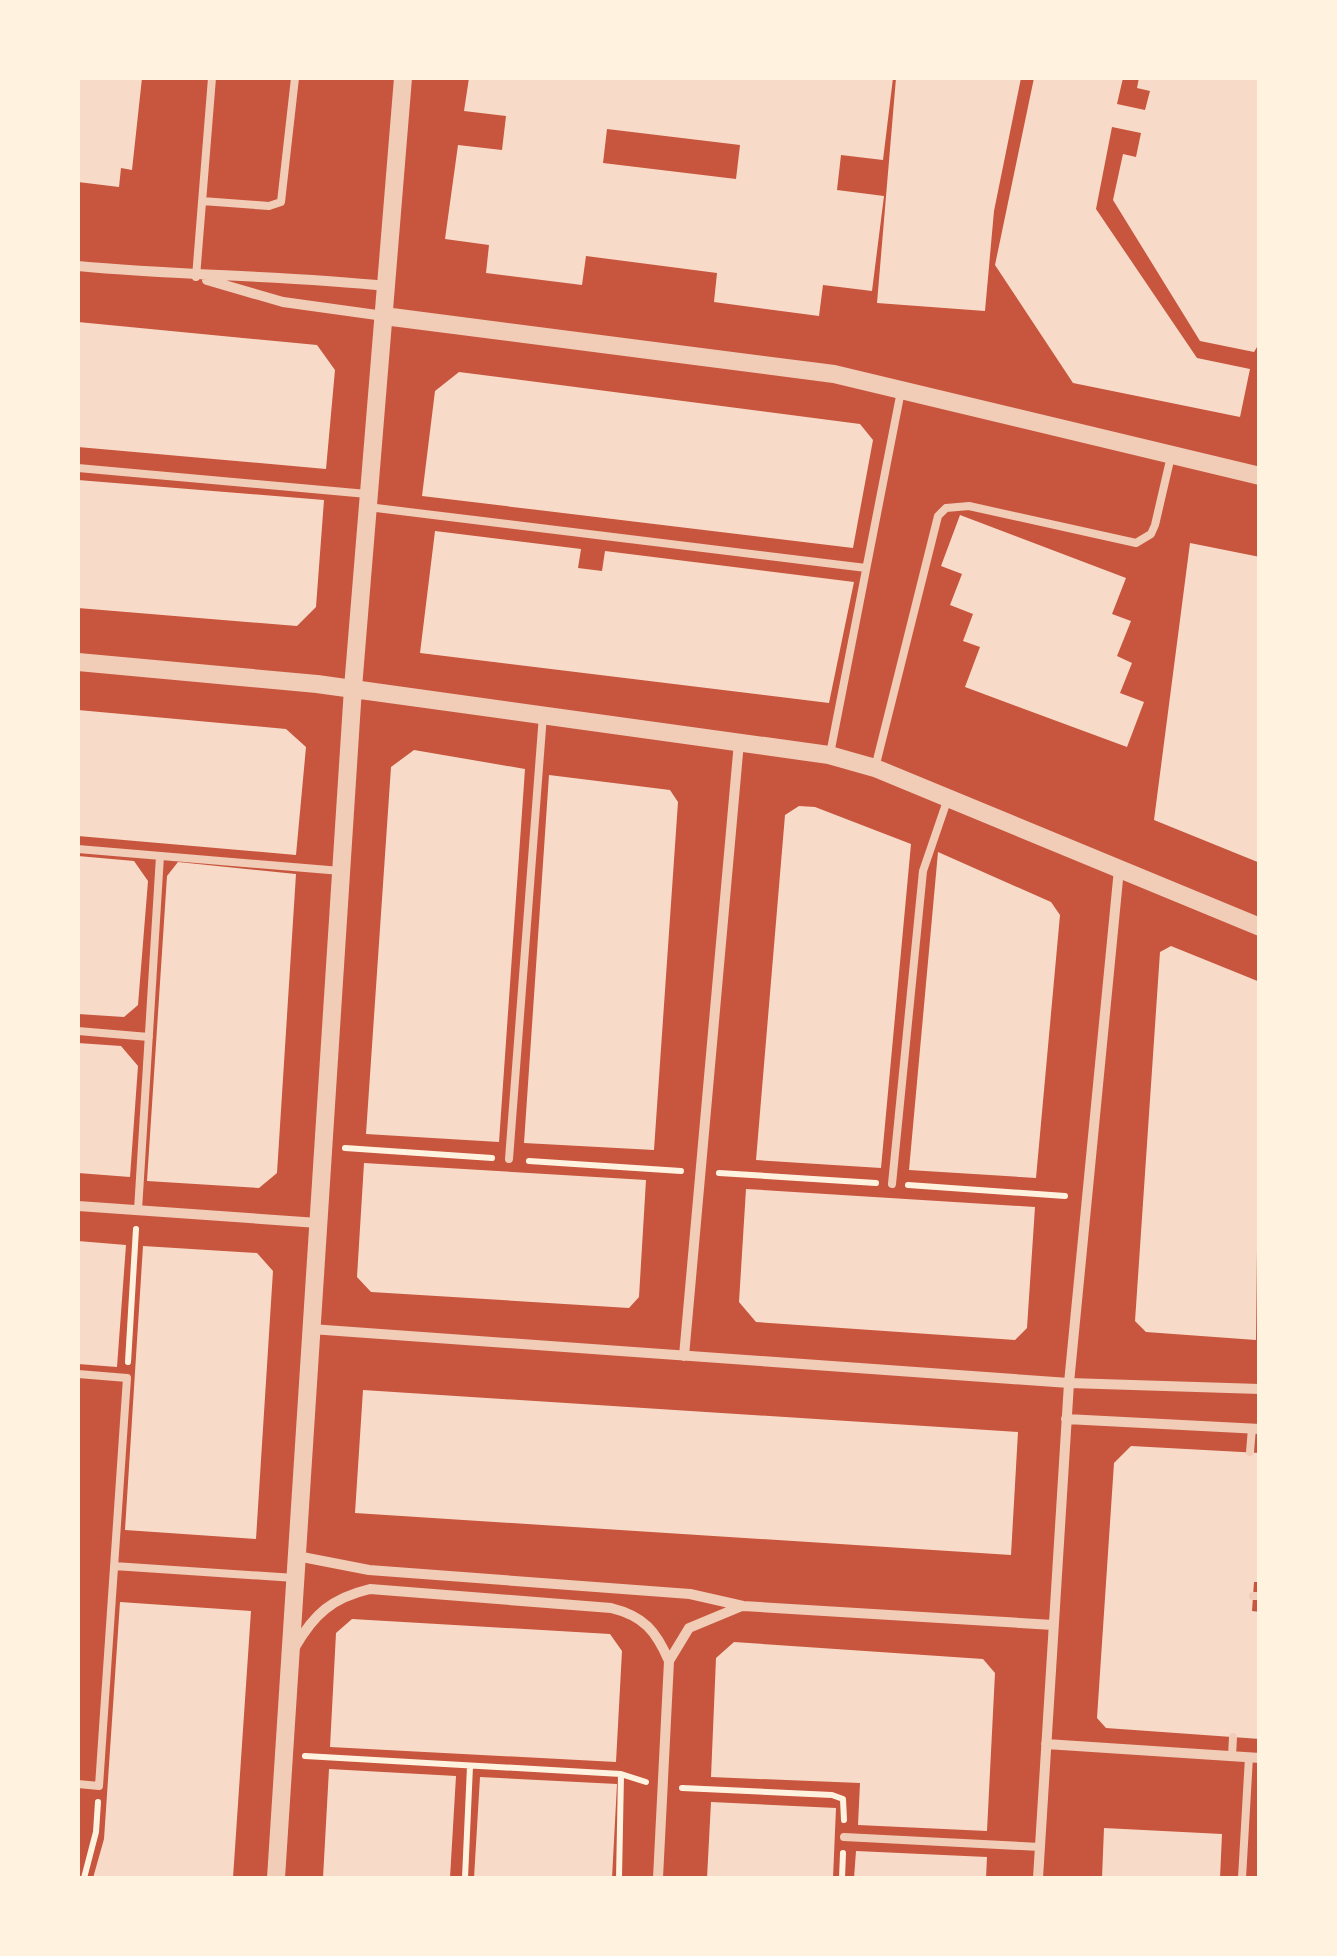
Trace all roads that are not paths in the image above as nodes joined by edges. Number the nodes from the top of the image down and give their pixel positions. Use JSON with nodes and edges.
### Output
{"nodes":[{"id":1,"x":212,"y":78,"type":"edge"},
{"id":2,"x":295,"y":78,"type":"edge"},
{"id":3,"x":403,"y":78,"type":"edge"},
{"id":4,"x":202,"y":201,"type":"junction"},
{"id":5,"x":78,"y":266,"type":"edge"},
{"id":6,"x":196,"y":277,"type":"junction"},
{"id":7,"x":386,"y":286,"type":"junction"},
{"id":8,"x":384,"y":316,"type":"junction"},
{"id":9,"x":901,"y":391,"type":"junction"},
{"id":10,"x":1172,"y":456,"type":"junction"},
{"id":11,"x":78,"y":468,"type":"edge"},
{"id":12,"x":1260,"y":476,"type":"edge"},
{"id":13,"x":369,"y":501,"type":"junction"},
{"id":14,"x":866,"y":568,"type":"junction"},
{"id":15,"x":78,"y":662,"type":"edge"},
{"id":16,"x":353,"y":688,"type":"junction"},
{"id":17,"x":543,"y":715,"type":"junction"},
{"id":18,"x":739,"y":742,"type":"junction"},
{"id":19,"x":830,"y":755,"type":"junction"},
{"id":20,"x":875,"y":768,"type":"junction"},
{"id":21,"x":948,"y":798,"type":"junction"},
{"id":22,"x":78,"y":848,"type":"edge"},
{"id":23,"x":160,"y":856,"type":"junction"},
{"id":24,"x":1119,"y":869,"type":"junction"},
{"id":25,"x":341,"y":871,"type":"junction"},
{"id":26,"x":1260,"y":927,"type":"edge"},
{"id":27,"x":78,"y":1031,"type":"edge"},
{"id":28,"x":149,"y":1037,"type":"junction"},
{"id":29,"x":509,"y":1159,"type":"dead end"},
{"id":30,"x":892,"y":1184,"type":"dead end"},
{"id":31,"x":78,"y":1206,"type":"edge"},
{"id":32,"x":138,"y":1210,"type":"junction"},
{"id":33,"x":318,"y":1224,"type":"junction"},
{"id":34,"x":312,"y":1329,"type":"junction"},
{"id":35,"x":684,"y":1356,"type":"junction"},
{"id":36,"x":78,"y":1374,"type":"edge"},
{"id":37,"x":1069,"y":1383,"type":"junction"},
{"id":38,"x":1260,"y":1389,"type":"edge"},
{"id":39,"x":1066,"y":1419,"type":"junction"},
{"id":40,"x":1256,"y":1428,"type":"edge"},
{"id":41,"x":1250,"y":1452,"type":"dead end"},
{"id":42,"x":297,"y":1556,"type":"junction"},
{"id":43,"x":114,"y":1566,"type":"junction"},
{"id":44,"x":295,"y":1578,"type":"junction"},
{"id":45,"x":742,"y":1606,"type":"junction"},
{"id":46,"x":1053,"y":1625,"type":"junction"},
{"id":47,"x":290,"y":1657,"type":"junction"},
{"id":48,"x":669,"y":1661,"type":"junction"},
{"id":49,"x":1233,"y":1737,"type":"dead end"},
{"id":50,"x":1046,"y":1744,"type":"junction"},
{"id":51,"x":1232,"y":1756,"type":"junction"},
{"id":52,"x":1254,"y":1758,"type":"edge"},
{"id":53,"x":78,"y":1784,"type":"edge"},
{"id":54,"x":844,"y":1838,"type":"road end"},
{"id":55,"x":1040,"y":1847,"type":"junction"},
{"id":56,"x":276,"y":1878,"type":"edge"},
{"id":57,"x":658,"y":1878,"type":"edge"},
{"id":58,"x":1038,"y":1878,"type":"edge"},
{"id":59,"x":1242,"y":1878,"type":"edge"}],
"edges":[{"from":1,"to":4,"type":"lane"},
{"from":2,"to":4,"type":"lane"},
{"from":3,"to":7,"type":"street"},
{"from":4,"to":6,"type":"lane"},
{"from":5,"to":6,"type":"street"},
{"from":6,"to":7,"type":"street"},
{"from":6,"to":8,"type":"street"},
{"from":7,"to":8,"type":"street"},
{"from":8,"to":9,"type":"street"},
{"from":8,"to":13,"type":"street"},
{"from":9,"to":10,"type":"street"},
{"from":9,"to":14,"type":"lane"},
{"from":10,"to":12,"type":"street"},
{"from":10,"to":20,"type":"lane"},
{"from":11,"to":13,"type":"lane"},
{"from":13,"to":14,"type":"lane"},
{"from":13,"to":16,"type":"street"},
{"from":14,"to":19,"type":"lane"},
{"from":15,"to":16,"type":"street"},
{"from":16,"to":17,"type":"street"},
{"from":16,"to":25,"type":"street"},
{"from":17,"to":18,"type":"street"},
{"from":17,"to":29,"type":"lane"},
{"from":18,"to":19,"type":"street"},
{"from":18,"to":35,"type":"street"},
{"from":19,"to":20,"type":"street"},
{"from":20,"to":21,"type":"street"},
{"from":21,"to":24,"type":"street"},
{"from":21,"to":30,"type":"lane"},
{"from":22,"to":23,"type":"lane"},
{"from":23,"to":25,"type":"lane"},
{"from":23,"to":28,"type":"lane"},
{"from":24,"to":26,"type":"street"},
{"from":24,"to":37,"type":"street"},
{"from":25,"to":33,"type":"street"},
{"from":27,"to":28,"type":"lane"},
{"from":28,"to":32,"type":"lane"},
{"from":31,"to":32,"type":"street"},
{"from":32,"to":33,"type":"street"},
{"from":33,"to":34,"type":"street"},
{"from":34,"to":35,"type":"street"},
{"from":34,"to":42,"type":"street"},
{"from":35,"to":37,"type":"street"},
{"from":36,"to":43,"type":"lane"},
{"from":37,"to":38,"type":"street"},
{"from":37,"to":39,"type":"street"},
{"from":39,"to":40,"type":"street"},
{"from":39,"to":46,"type":"street"},
{"from":40,"to":41,"type":"lane"},
{"from":42,"to":44,"type":"street"},
{"from":42,"to":45,"type":"street"},
{"from":43,"to":44,"type":"lane"},
{"from":43,"to":53,"type":"lane"},
{"from":44,"to":47,"type":"street"},
{"from":45,"to":46,"type":"street"},
{"from":45,"to":48,"type":"street"},
{"from":46,"to":50,"type":"street"},
{"from":47,"to":48,"type":"street"},
{"from":47,"to":56,"type":"street"},
{"from":48,"to":57,"type":"street"},
{"from":49,"to":51,"type":"lane"},
{"from":50,"to":51,"type":"street"},
{"from":50,"to":55,"type":"street"},
{"from":51,"to":52,"type":"street"},
{"from":52,"to":59,"type":"lane"},
{"from":54,"to":55,"type":"lane"},
{"from":55,"to":58,"type":"street"}]}
